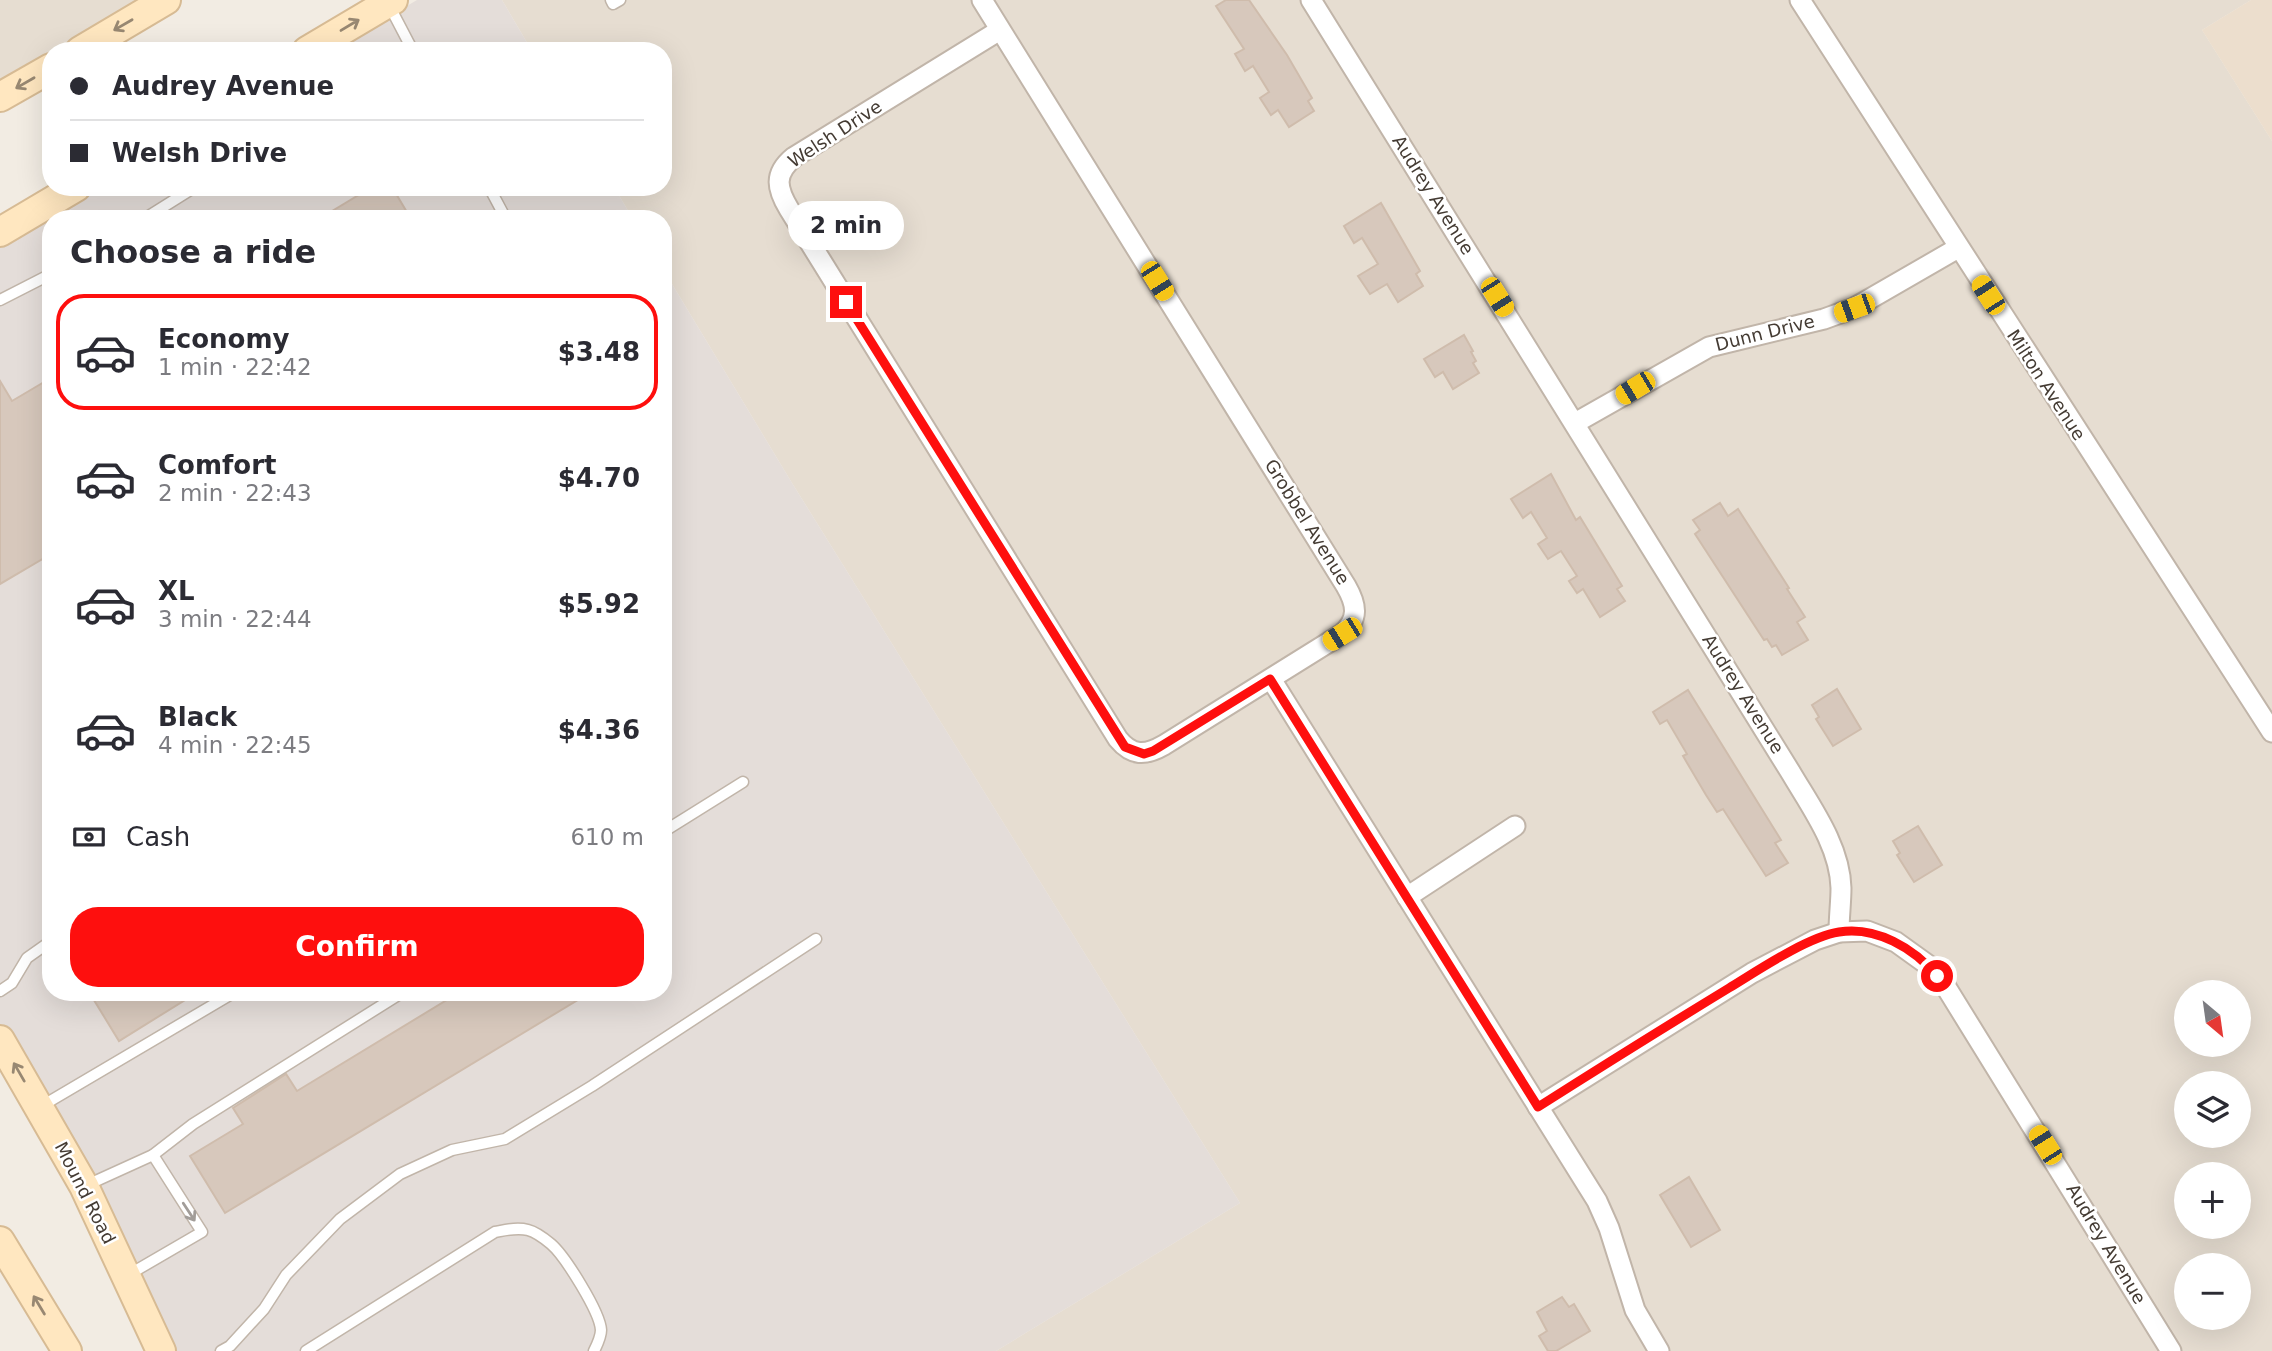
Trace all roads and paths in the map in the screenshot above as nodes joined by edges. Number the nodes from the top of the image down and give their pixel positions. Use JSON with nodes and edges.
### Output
{"nodes":[{"id":1,"x":166,"y":0,"type":"edge"},
{"id":2,"x":611,"y":0,"type":"edge"},
{"id":3,"x":620,"y":0,"type":"edge"},
{"id":4,"x":982,"y":0,"type":"edge"},
{"id":5,"x":1311,"y":0,"type":"edge"},
{"id":6,"x":1800,"y":0,"type":"edge"},
{"id":7,"x":390,"y":2,"type":"edge"},
{"id":8,"x":1000,"y":30,"type":"junction"},
{"id":9,"x":95,"y":42,"type":"edge"},
{"id":10,"x":322,"y":42,"type":"edge"},
{"id":11,"x":409,"y":42,"type":"edge"},
{"id":12,"x":42,"y":73,"type":"edge"},
{"id":13,"x":0,"y":97,"type":"edge"},
{"id":14,"x":61,"y":196,"type":"edge"},
{"id":15,"x":181,"y":196,"type":"edge"},
{"id":16,"x":158,"y":210,"type":"edge"},
{"id":17,"x":0,"y":232,"type":"edge"},
{"id":18,"x":1958,"y":248,"type":"junction"},
{"id":19,"x":42,"y":279,"type":"edge"},
{"id":20,"x":0,"y":300,"type":"edge"},
{"id":21,"x":1575,"y":423,"type":"junction"},
{"id":22,"x":1270,"y":679,"type":"junction"},
{"id":23,"x":2272,"y":732,"type":"edge"},
{"id":24,"x":743,"y":782,"type":"dead end"},
{"id":25,"x":672,"y":826,"type":"edge"},
{"id":26,"x":1515,"y":826,"type":"dead end"},
{"id":27,"x":1407,"y":897,"type":"junction"},
{"id":28,"x":1839,"y":932,"type":"junction"},
{"id":29,"x":816,"y":939,"type":"dead end"},
{"id":30,"x":42,"y":946,"type":"edge"},
{"id":31,"x":0,"y":991,"type":"edge"},
{"id":32,"x":220,"y":1001,"type":"edge"},
{"id":33,"x":389,"y":1001,"type":"edge"},
{"id":34,"x":0,"y":1040,"type":"edge"},
{"id":35,"x":39,"y":1107,"type":"junction"},
{"id":36,"x":1538,"y":1107,"type":"junction"},
{"id":37,"x":153,"y":1154,"type":"junction"},
{"id":38,"x":84,"y":1186,"type":"junction"},
{"id":39,"x":0,"y":1241,"type":"edge"},
{"id":40,"x":126,"y":1276,"type":"junction"},
{"id":41,"x":67,"y":1351,"type":"edge"},
{"id":42,"x":161,"y":1351,"type":"edge"},
{"id":43,"x":221,"y":1351,"type":"edge"},
{"id":44,"x":306,"y":1351,"type":"edge"},
{"id":45,"x":594,"y":1351,"type":"edge"},
{"id":46,"x":1660,"y":1351,"type":"edge"},
{"id":47,"x":2171,"y":1351,"type":"edge"}],
"edges":[{"from":1,"to":9,"type":"main road","one_way":true},
{"from":2,"to":3,"type":"lane"},
{"from":4,"to":8,"type":"street","name":"Grobbel Avenue"},
{"from":5,"to":21,"type":"street","name":"Audrey Avenue"},
{"from":6,"to":18,"type":"street","name":"Milton Avenue"},
{"from":10,"to":7,"type":"main road","one_way":true},
{"from":7,"to":11,"type":"lane"},
{"from":8,"to":22,"type":"street","name":"Grobbel Avenue"},
{"from":8,"to":22,"type":"street","name":"Welsh Drive"},
{"from":12,"to":13,"type":"main road","one_way":true},
{"from":14,"to":17,"type":"main road"},
{"from":15,"to":16,"type":"lane"},
{"from":18,"to":21,"type":"street","name":"Dunn Drive"},
{"from":18,"to":23,"type":"street","name":"Milton Avenue"},
{"from":19,"to":20,"type":"lane"},
{"from":21,"to":28,"type":"street","name":"Audrey Avenue"},
{"from":22,"to":27,"type":"street"},
{"from":24,"to":25,"type":"lane"},
{"from":26,"to":27,"type":"street"},
{"from":27,"to":36,"type":"street"},
{"from":28,"to":36,"type":"street"},
{"from":28,"to":47,"type":"street","name":"Audrey Avenue"},
{"from":29,"to":43,"type":"lane"},
{"from":30,"to":31,"type":"lane"},
{"from":32,"to":35,"type":"lane"},
{"from":33,"to":37,"type":"lane"},
{"from":35,"to":34,"type":"main road","name":"Mound Road","one_way":true},
{"from":35,"to":38,"type":"main road","name":"Mound Road"},
{"from":36,"to":46,"type":"street"},
{"from":37,"to":38,"type":"lane"},
{"from":37,"to":40,"type":"lane","one_way":true},
{"from":38,"to":40,"type":"main road","name":"Mound Road"},
{"from":41,"to":39,"type":"main road","one_way":true},
{"from":40,"to":42,"type":"main road","name":"Mound Road"},
{"from":44,"to":45,"type":"lane"}]}
